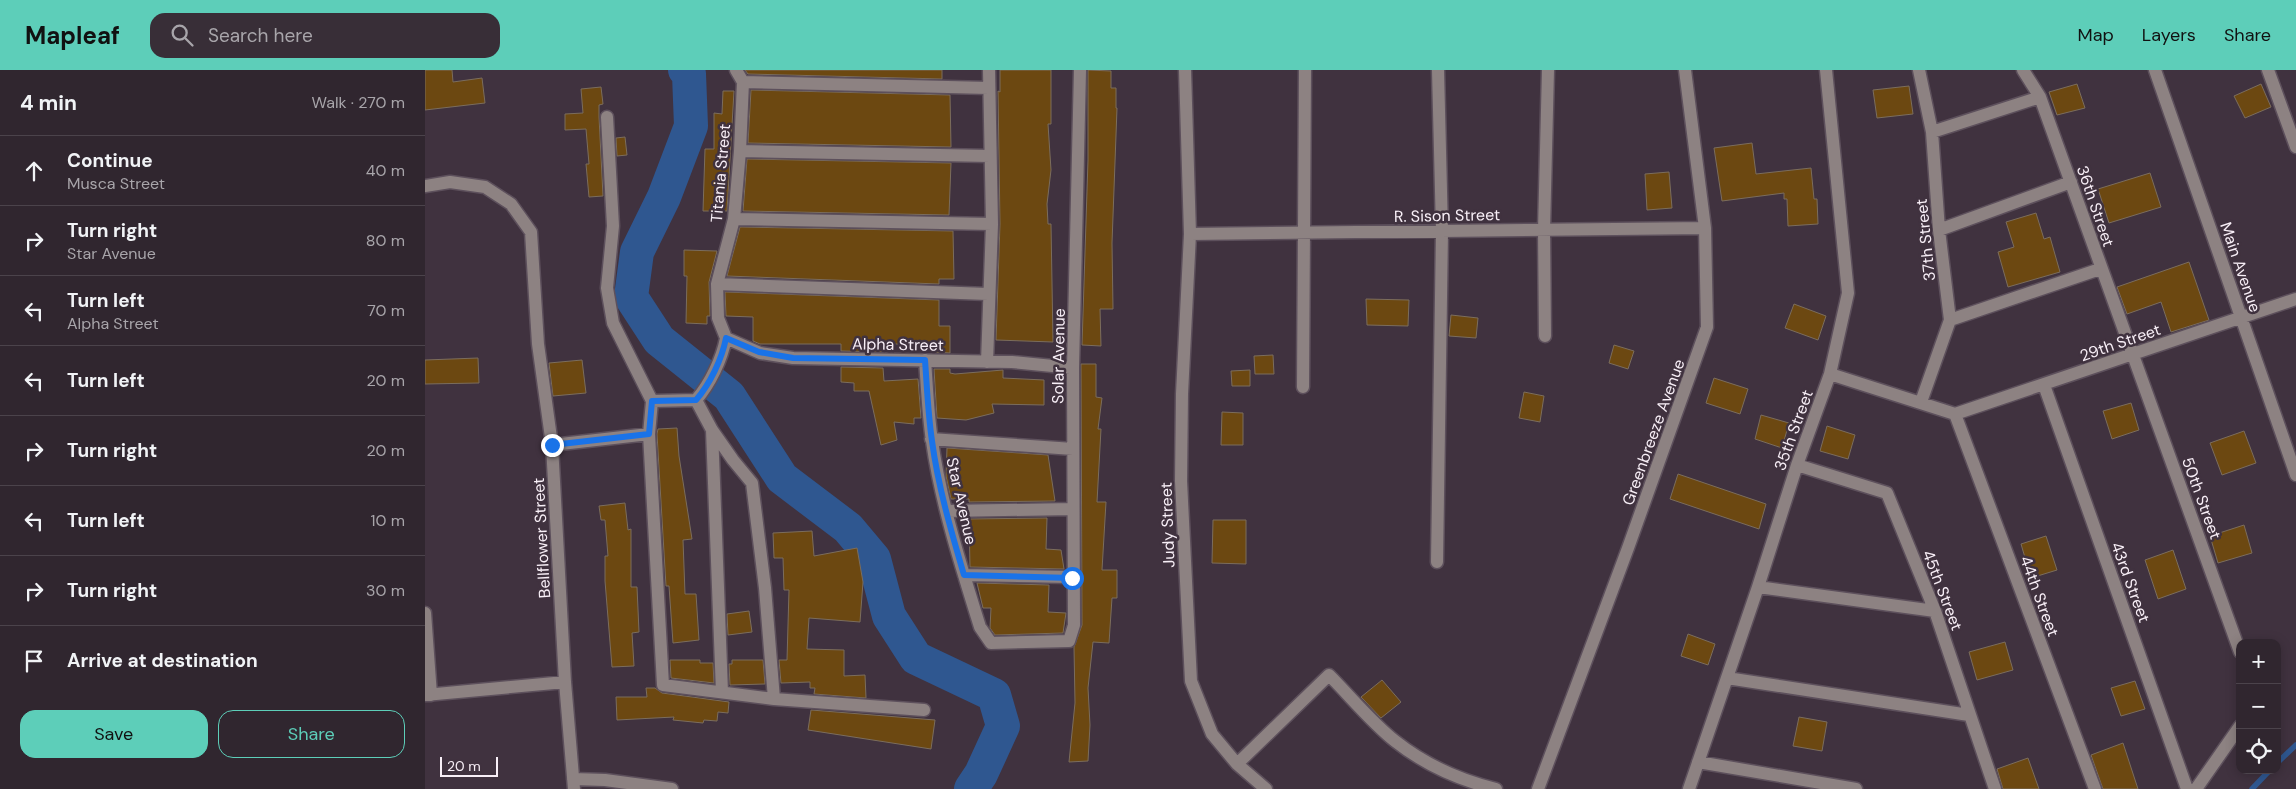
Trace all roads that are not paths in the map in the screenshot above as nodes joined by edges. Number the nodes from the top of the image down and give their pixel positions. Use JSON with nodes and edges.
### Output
{"nodes":[{"id":1,"x":736,"y":70,"type":"edge"},
{"id":2,"x":989,"y":70,"type":"edge"},
{"id":3,"x":1080,"y":70,"type":"edge"},
{"id":4,"x":1185,"y":70,"type":"edge"},
{"id":5,"x":1305,"y":70,"type":"edge"},
{"id":6,"x":1438,"y":70,"type":"edge"},
{"id":7,"x":1548,"y":70,"type":"edge"},
{"id":8,"x":1685,"y":70,"type":"edge"},
{"id":9,"x":1826,"y":70,"type":"edge"},
{"id":10,"x":1919,"y":70,"type":"edge"},
{"id":11,"x":2023,"y":70,"type":"edge"},
{"id":12,"x":2155,"y":70,"type":"edge"},
{"id":13,"x":2268,"y":70,"type":"edge"},
{"id":14,"x":743,"y":82,"type":"junction"},
{"id":15,"x":989,"y":88,"type":"junction"},
{"id":16,"x":2040,"y":97,"type":"junction"},
{"id":17,"x":607,"y":117,"type":"dead end"},
{"id":18,"x":1932,"y":132,"type":"junction"},
{"id":19,"x":2296,"y":147,"type":"edge"},
{"id":20,"x":740,"y":150,"type":"junction"},
{"id":21,"x":990,"y":156,"type":"junction"},
{"id":22,"x":2071,"y":182,"type":"junction"},
{"id":23,"x":425,"y":186,"type":"edge"},
{"id":24,"x":734,"y":219,"type":"junction"},
{"id":25,"x":992,"y":224,"type":"junction"},
{"id":26,"x":1705,"y":228,"type":"junction"},
{"id":27,"x":1544,"y":230,"type":"junction"},
{"id":28,"x":1939,"y":230,"type":"junction"},
{"id":29,"x":1442,"y":231,"type":"junction"},
{"id":30,"x":1190,"y":234,"type":"junction"},
{"id":31,"x":1304,"y":234,"type":"junction"},
{"id":32,"x":2101,"y":269,"type":"junction"},
{"id":33,"x":717,"y":284,"type":"junction"},
{"id":34,"x":988,"y":294,"type":"junction"},
{"id":35,"x":2296,"y":299,"type":"edge"},
{"id":36,"x":2242,"y":317,"type":"junction"},
{"id":37,"x":1950,"y":320,"type":"junction"},
{"id":38,"x":1545,"y":336,"type":"dead end"},
{"id":39,"x":725,"y":342,"type":"junction"},
{"id":40,"x":2134,"y":354,"type":"junction"},
{"id":41,"x":925,"y":360,"type":"junction"},
{"id":42,"x":987,"y":362,"type":"junction"},
{"id":43,"x":1073,"y":368,"type":"junction"},
{"id":44,"x":1831,"y":374,"type":"junction"},
{"id":45,"x":2043,"y":385,"type":"junction"},
{"id":46,"x":1303,"y":387,"type":"dead end"},
{"id":47,"x":696,"y":400,"type":"junction"},
{"id":48,"x":652,"y":401,"type":"junction"},
{"id":49,"x":1921,"y":402,"type":"junction"},
{"id":50,"x":1955,"y":414,"type":"junction"},
{"id":51,"x":712,"y":430,"type":"junction"},
{"id":52,"x":649,"y":434,"type":"junction"},
{"id":53,"x":931,"y":439,"type":"junction"},
{"id":54,"x":552,"y":445,"type":"junction"},
{"id":55,"x":1073,"y":449,"type":"junction"},
{"id":56,"x":1797,"y":465,"type":"junction"},
{"id":57,"x":2296,"y":475,"type":"edge"},
{"id":58,"x":1072,"y":509,"type":"junction"},
{"id":59,"x":946,"y":511,"type":"junction"},
{"id":60,"x":1437,"y":562,"type":"dead end"},
{"id":61,"x":964,"y":575,"type":"junction"},
{"id":62,"x":1072,"y":578,"type":"junction"},
{"id":63,"x":1758,"y":587,"type":"junction"},
{"id":64,"x":1935,"y":611,"type":"junction"},
{"id":65,"x":425,"y":612,"type":"edge"},
{"id":66,"x":1069,"y":641,"type":"joint"},
{"id":67,"x":2236,"y":641,"type":"edge"},
{"id":68,"x":1727,"y":678,"type":"junction"},
{"id":69,"x":565,"y":682,"type":"junction"},
{"id":70,"x":722,"y":692,"type":"junction"},
{"id":71,"x":428,"y":695,"type":"edge"},
{"id":72,"x":774,"y":699,"type":"junction"},
{"id":73,"x":924,"y":710,"type":"dead end"},
{"id":74,"x":1969,"y":715,"type":"junction"},
{"id":75,"x":2238,"y":729,"type":"edge"},
{"id":76,"x":1698,"y":762,"type":"junction"},
{"id":77,"x":1237,"y":764,"type":"junction"},
{"id":78,"x":573,"y":784,"type":"edge"},
{"id":79,"x":672,"y":789,"type":"edge"},
{"id":80,"x":1266,"y":789,"type":"edge"},
{"id":81,"x":1496,"y":789,"type":"edge"},
{"id":82,"x":1538,"y":789,"type":"edge"},
{"id":83,"x":1689,"y":789,"type":"edge"},
{"id":84,"x":1856,"y":789,"type":"edge"},
{"id":85,"x":1995,"y":789,"type":"edge"},
{"id":86,"x":2095,"y":789,"type":"edge"},
{"id":87,"x":2187,"y":789,"type":"edge"},
{"id":88,"x":2196,"y":789,"type":"edge"}],
"edges":[{"from":1,"to":14,"type":"street"},
{"from":2,"to":15,"type":"street"},
{"from":3,"to":43,"type":"street","name":"Solar Avenue"},
{"from":4,"to":30,"type":"street","name":"Judy Street"},
{"from":5,"to":31,"type":"street"},
{"from":6,"to":29,"type":"street"},
{"from":7,"to":27,"type":"street"},
{"from":8,"to":26,"type":"street","name":"Greenbreeze Avenue"},
{"from":9,"to":44,"type":"street","name":"35th Street"},
{"from":10,"to":18,"type":"street","name":"37th Street"},
{"from":11,"to":16,"type":"street","name":"36th Street"},
{"from":12,"to":36,"type":"street","name":"Main Avenue"},
{"from":13,"to":19,"type":"street"},
{"from":14,"to":15,"type":"street"},
{"from":14,"to":20,"type":"street","name":"Titania Street"},
{"from":15,"to":21,"type":"street"},
{"from":16,"to":18,"type":"street"},
{"from":16,"to":22,"type":"street","name":"36th Street"},
{"from":17,"to":48,"type":"street"},
{"from":18,"to":28,"type":"street","name":"37th Street"},
{"from":20,"to":21,"type":"street"},
{"from":20,"to":24,"type":"street","name":"Titania Street"},
{"from":21,"to":25,"type":"street"},
{"from":22,"to":28,"type":"street"},
{"from":22,"to":32,"type":"street","name":"36th Street"},
{"from":23,"to":54,"type":"street","name":"Bellflower Street"},
{"from":24,"to":25,"type":"street"},
{"from":24,"to":33,"type":"street","name":"Titania Street"},
{"from":25,"to":34,"type":"street"},
{"from":26,"to":27,"type":"street","name":"R. Sison Street"},
{"from":26,"to":82,"type":"street","name":"Greenbreeze Avenue"},
{"from":27,"to":29,"type":"street","name":"R. Sison Street"},
{"from":27,"to":38,"type":"street"},
{"from":28,"to":37,"type":"street","name":"37th Street"},
{"from":29,"to":31,"type":"street","name":"R. Sison Street"},
{"from":29,"to":60,"type":"street"},
{"from":30,"to":31,"type":"street","name":"R. Sison Street"},
{"from":30,"to":77,"type":"street","name":"Judy Street"},
{"from":31,"to":46,"type":"street"},
{"from":32,"to":37,"type":"street"},
{"from":32,"to":40,"type":"street","name":"36th Street"},
{"from":33,"to":34,"type":"street"},
{"from":33,"to":39,"type":"street","name":"Titania Street"},
{"from":34,"to":42,"type":"street"},
{"from":35,"to":36,"type":"street","name":"29th Street"},
{"from":36,"to":40,"type":"street","name":"29th Street"},
{"from":36,"to":57,"type":"street","name":"Main Avenue"},
{"from":37,"to":49,"type":"street","name":"37th Street"},
{"from":39,"to":41,"type":"street","name":"Alpha Street"},
{"from":39,"to":47,"type":"street"},
{"from":40,"to":45,"type":"street","name":"29th Street"},
{"from":40,"to":67,"type":"street","name":"50th Street"},
{"from":41,"to":42,"type":"street","name":"Alpha Street"},
{"from":41,"to":53,"type":"street","name":"Star Avenue"},
{"from":42,"to":43,"type":"street","name":"Alpha Street"},
{"from":43,"to":55,"type":"street","name":"Solar Avenue"},
{"from":44,"to":49,"type":"street"},
{"from":44,"to":56,"type":"street","name":"35th Street"},
{"from":45,"to":50,"type":"street","name":"29th Street"},
{"from":45,"to":87,"type":"street","name":"43rd Street"},
{"from":47,"to":48,"type":"street"},
{"from":47,"to":51,"type":"street"},
{"from":48,"to":52,"type":"street"},
{"from":49,"to":50,"type":"street"},
{"from":50,"to":86,"type":"street","name":"44th Street"},
{"from":51,"to":70,"type":"street"},
{"from":51,"to":72,"type":"street"},
{"from":52,"to":54,"type":"street"},
{"from":52,"to":70,"type":"street"},
{"from":53,"to":55,"type":"street"},
{"from":53,"to":59,"type":"street","name":"Star Avenue"},
{"from":54,"to":69,"type":"street","name":"Bellflower Street"},
{"from":55,"to":58,"type":"street","name":"Solar Avenue"},
{"from":56,"to":63,"type":"street","name":"35th Street"},
{"from":56,"to":64,"type":"street","name":"45th Street"},
{"from":58,"to":59,"type":"street"},
{"from":58,"to":62,"type":"street","name":"Solar Avenue"},
{"from":59,"to":61,"type":"street","name":"Star Avenue"},
{"from":61,"to":62,"type":"street"},
{"from":61,"to":66,"type":"street","name":"Star Avenue"},
{"from":62,"to":66,"type":"street","name":"Solar Avenue"},
{"from":63,"to":64,"type":"street"},
{"from":63,"to":68,"type":"street","name":"35th Street"},
{"from":64,"to":74,"type":"street","name":"45th Street"},
{"from":65,"to":71,"type":"street"},
{"from":68,"to":74,"type":"street"},
{"from":68,"to":76,"type":"street","name":"35th Street"},
{"from":69,"to":71,"type":"street"},
{"from":69,"to":78,"type":"street","name":"Bellflower Street"},
{"from":70,"to":72,"type":"street"},
{"from":72,"to":73,"type":"street"},
{"from":74,"to":85,"type":"street","name":"45th Street"},
{"from":75,"to":88,"type":"street"},
{"from":76,"to":83,"type":"street","name":"35th Street"},
{"from":76,"to":84,"type":"street"},
{"from":77,"to":80,"type":"street","name":"Judy Street"},
{"from":77,"to":81,"type":"street"},
{"from":78,"to":79,"type":"street"}]}
